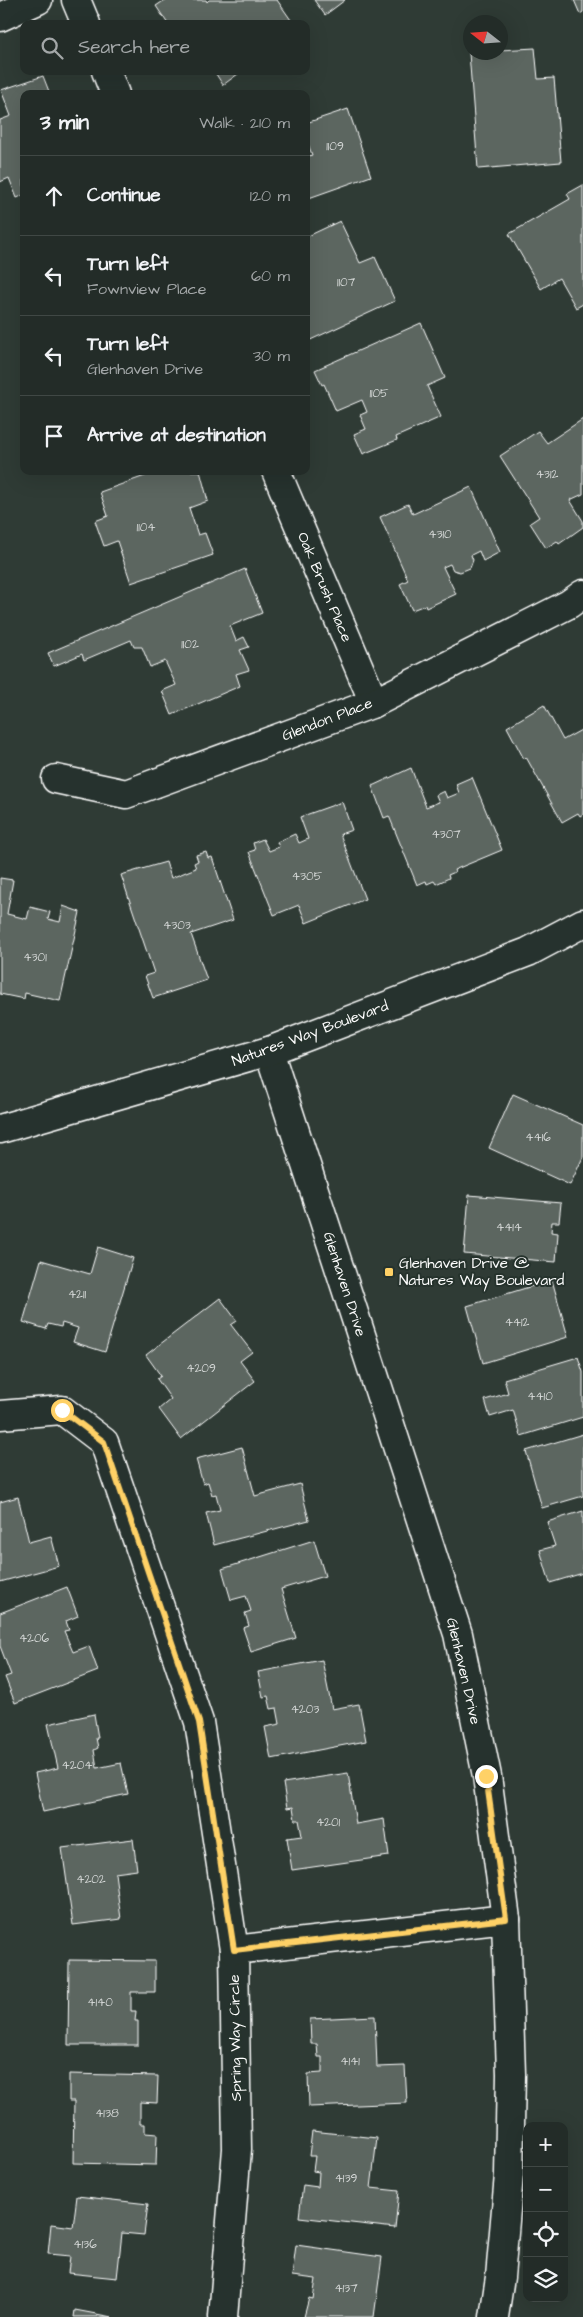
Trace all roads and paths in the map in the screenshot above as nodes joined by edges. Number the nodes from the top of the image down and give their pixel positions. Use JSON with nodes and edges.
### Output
{"nodes":[{"id":1,"x":38,"y":0,"type":"edge"},
{"id":2,"x":76,"y":0,"type":"edge"},
{"id":3,"x":0,"y":17,"type":"edge"},
{"id":4,"x":84,"y":20,"type":"edge"},
{"id":5,"x":108,"y":75,"type":"edge"},
{"id":6,"x":114,"y":90,"type":"edge"},
{"id":7,"x":278,"y":475,"type":"edge"},
{"id":8,"x":583,"y":594,"type":"edge"},
{"id":9,"x":374,"y":702,"type":"junction"},
{"id":10,"x":56,"y":779,"type":"dead end"},
{"id":11,"x":583,"y":922,"type":"edge"},
{"id":12,"x":269,"y":1051,"type":"junction"},
{"id":13,"x":0,"y":1129,"type":"edge"},
{"id":14,"x":0,"y":1415,"type":"edge"},
{"id":15,"x":506,"y":1919,"type":"junction"},
{"id":16,"x":234,"y":1950,"type":"junction"},
{"id":17,"x":223,"y":2317,"type":"edge"},
{"id":18,"x":494,"y":2317,"type":"edge"}],
"edges":[{"from":1,"to":3,"type":"street"},
{"from":2,"to":4,"type":"street"},
{"from":5,"to":6,"type":"street"},
{"from":7,"to":9,"type":"street","name":"Oak Brush Place"},
{"from":8,"to":9,"type":"street","name":"Glendon Place"},
{"from":9,"to":10,"type":"street","name":"Glendon Place"},
{"from":11,"to":12,"type":"street","name":"Natures Way Boulevard"},
{"from":12,"to":13,"type":"street","name":"Natures Way Boulevard"},
{"from":12,"to":15,"type":"street","name":"Glenhaven Drive"},
{"from":14,"to":16,"type":"street","name":"Spring Way Circle"},
{"from":15,"to":16,"type":"street"},
{"from":15,"to":18,"type":"street","name":"Glenhaven Drive"},
{"from":16,"to":17,"type":"street","name":"Spring Way Circle"}]}
